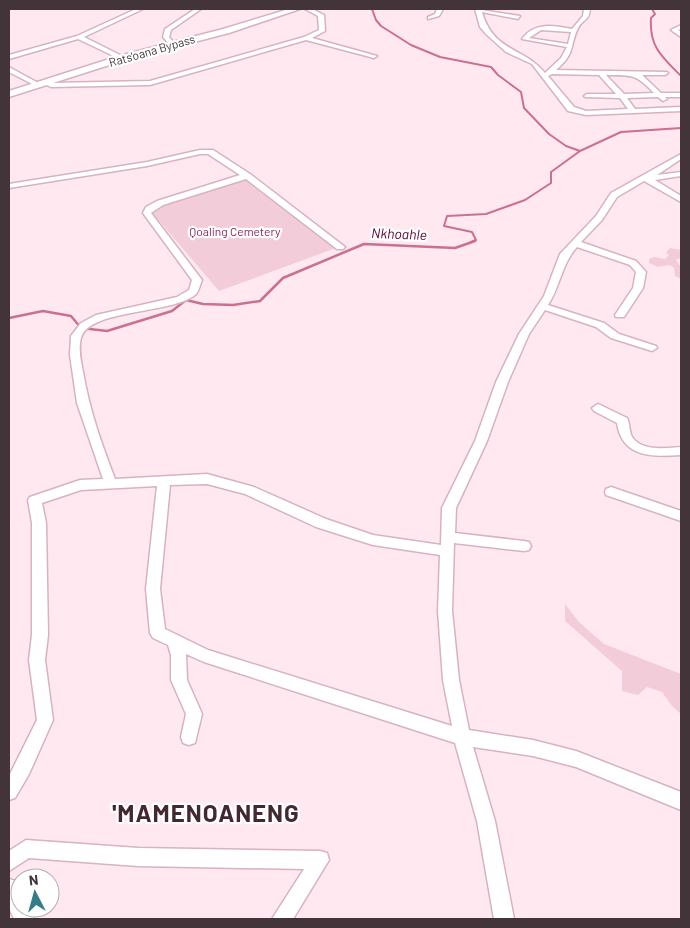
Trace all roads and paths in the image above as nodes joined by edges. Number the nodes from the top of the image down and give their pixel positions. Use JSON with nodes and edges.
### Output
{"nodes":[{"id":1,"x":140,"y":9,"type":"edge"},
{"id":2,"x":198,"y":9,"type":"edge"},
{"id":3,"x":296,"y":9,"type":"edge"},
{"id":4,"x":308,"y":9,"type":"edge"},
{"id":5,"x":440,"y":9,"type":"edge"},
{"id":6,"x":587,"y":9,"type":"edge"},
{"id":7,"x":478,"y":10,"type":"edge"},
{"id":8,"x":518,"y":17,"type":"dead end"},
{"id":9,"x":430,"y":18,"type":"dead end"},
{"id":10,"x":681,"y":27,"type":"edge"},
{"id":11,"x":573,"y":31,"type":"junction"},
{"id":12,"x":681,"y":35,"type":"edge"},
{"id":13,"x":79,"y":37,"type":"junction"},
{"id":14,"x":306,"y":38,"type":"junction"},
{"id":15,"x":172,"y":44,"type":"junction"},
{"id":16,"x":570,"y":46,"type":"junction"},
{"id":17,"x":374,"y":56,"type":"dead end"},
{"id":18,"x":9,"y":57,"type":"edge"},
{"id":19,"x":122,"y":58,"type":"junction"},
{"id":20,"x":9,"y":69,"type":"edge"},
{"id":21,"x":601,"y":73,"type":"junction"},
{"id":22,"x":625,"y":73,"type":"junction"},
{"id":23,"x":665,"y":73,"type":"dead end"},
{"id":24,"x":547,"y":74,"type":"junction"},
{"id":25,"x":41,"y":84,"type":"junction"},
{"id":26,"x":9,"y":94,"type":"edge"},
{"id":27,"x":658,"y":95,"type":"junction"},
{"id":28,"x":681,"y":95,"type":"edge"},
{"id":29,"x":587,"y":96,"type":"dead end"},
{"id":30,"x":622,"y":96,"type":"junction"},
{"id":31,"x":678,"y":109,"type":"edge"},
{"id":32,"x":634,"y":112,"type":"junction"},
{"id":33,"x":681,"y":156,"type":"edge"},
{"id":34,"x":681,"y":174,"type":"edge"},
{"id":35,"x":247,"y":176,"type":"junction"},
{"id":36,"x":646,"y":178,"type":"junction"},
{"id":37,"x":9,"y":186,"type":"edge"},
{"id":38,"x":681,"y":200,"type":"edge"},
{"id":39,"x":576,"y":243,"type":"junction"},
{"id":40,"x":340,"y":247,"type":"dead end"},
{"id":41,"x":541,"y":306,"type":"junction"},
{"id":42,"x":620,"y":315,"type":"dead end"},
{"id":43,"x":652,"y":348,"type":"dead end"},
{"id":44,"x":598,"y":408,"type":"dead end"},
{"id":45,"x":681,"y":451,"type":"edge"},
{"id":46,"x":164,"y":482,"type":"junction"},
{"id":47,"x":111,"y":484,"type":"junction"},
{"id":48,"x":611,"y":492,"type":"dead end"},
{"id":49,"x":681,"y":516,"type":"edge"},
{"id":50,"x":448,"y":536,"type":"junction"},
{"id":51,"x":524,"y":546,"type":"dead end"},
{"id":52,"x":447,"y":552,"type":"junction"},
{"id":53,"x":174,"y":641,"type":"junction"},
{"id":54,"x":189,"y":737,"type":"dead end"},
{"id":55,"x":462,"y":737,"type":"junction"},
{"id":56,"x":9,"y":792,"type":"edge"},
{"id":57,"x":681,"y":801,"type":"edge"},
{"id":58,"x":9,"y":862,"type":"edge"},
{"id":59,"x":9,"y":888,"type":"edge"},
{"id":60,"x":24,"y":919,"type":"edge"},
{"id":61,"x":282,"y":919,"type":"edge"},
{"id":62,"x":504,"y":919,"type":"edge"}],
"edges":[{"from":1,"to":13,"type":"street"},
{"from":2,"to":15,"type":"street"},
{"from":3,"to":15,"type":"street","name":"Rats'oana Bypass"},
{"from":4,"to":14,"type":"street"},
{"from":5,"to":9,"type":"street"},
{"from":6,"to":11,"type":"street"},
{"from":7,"to":8,"type":"street"},
{"from":7,"to":24,"type":"street"},
{"from":10,"to":12,"type":"street"},
{"from":11,"to":16,"type":"street"},
{"from":11,"to":16,"type":"street"},
{"from":13,"to":18,"type":"street"},
{"from":13,"to":19,"type":"street"},
{"from":14,"to":17,"type":"street"},
{"from":14,"to":25,"type":"street"},
{"from":15,"to":19,"type":"street","name":"Rats'oana Bypass"},
{"from":16,"to":24,"type":"street"},
{"from":19,"to":25,"type":"street","name":"Rats'oana Bypass"},
{"from":20,"to":25,"type":"street"},
{"from":21,"to":22,"type":"street"},
{"from":21,"to":24,"type":"street"},
{"from":21,"to":30,"type":"street"},
{"from":22,"to":23,"type":"street"},
{"from":22,"to":27,"type":"street"},
{"from":24,"to":32,"type":"street"},
{"from":25,"to":26,"type":"street","name":"Rats'oana Bypass"},
{"from":27,"to":28,"type":"street"},
{"from":27,"to":30,"type":"street"},
{"from":27,"to":31,"type":"street"},
{"from":29,"to":30,"type":"street"},
{"from":30,"to":32,"type":"street"},
{"from":31,"to":32,"type":"street"},
{"from":33,"to":36,"type":"street"},
{"from":34,"to":36,"type":"street"},
{"from":35,"to":37,"type":"street"},
{"from":35,"to":40,"type":"street"},
{"from":35,"to":47,"type":"street"},
{"from":36,"to":38,"type":"street"},
{"from":36,"to":39,"type":"street"},
{"from":39,"to":41,"type":"street"},
{"from":39,"to":42,"type":"street"},
{"from":41,"to":43,"type":"street"},
{"from":41,"to":50,"type":"street"},
{"from":44,"to":45,"type":"street"},
{"from":46,"to":47,"type":"street"},
{"from":46,"to":52,"type":"street"},
{"from":46,"to":53,"type":"street"},
{"from":47,"to":56,"type":"street"},
{"from":48,"to":49,"type":"street"},
{"from":50,"to":51,"type":"street"},
{"from":50,"to":52,"type":"street"},
{"from":52,"to":55,"type":"street"},
{"from":53,"to":54,"type":"street"},
{"from":53,"to":55,"type":"street"},
{"from":55,"to":57,"type":"street"},
{"from":55,"to":62,"type":"street"},
{"from":58,"to":61,"type":"street"},
{"from":59,"to":60,"type":"street"}]}
